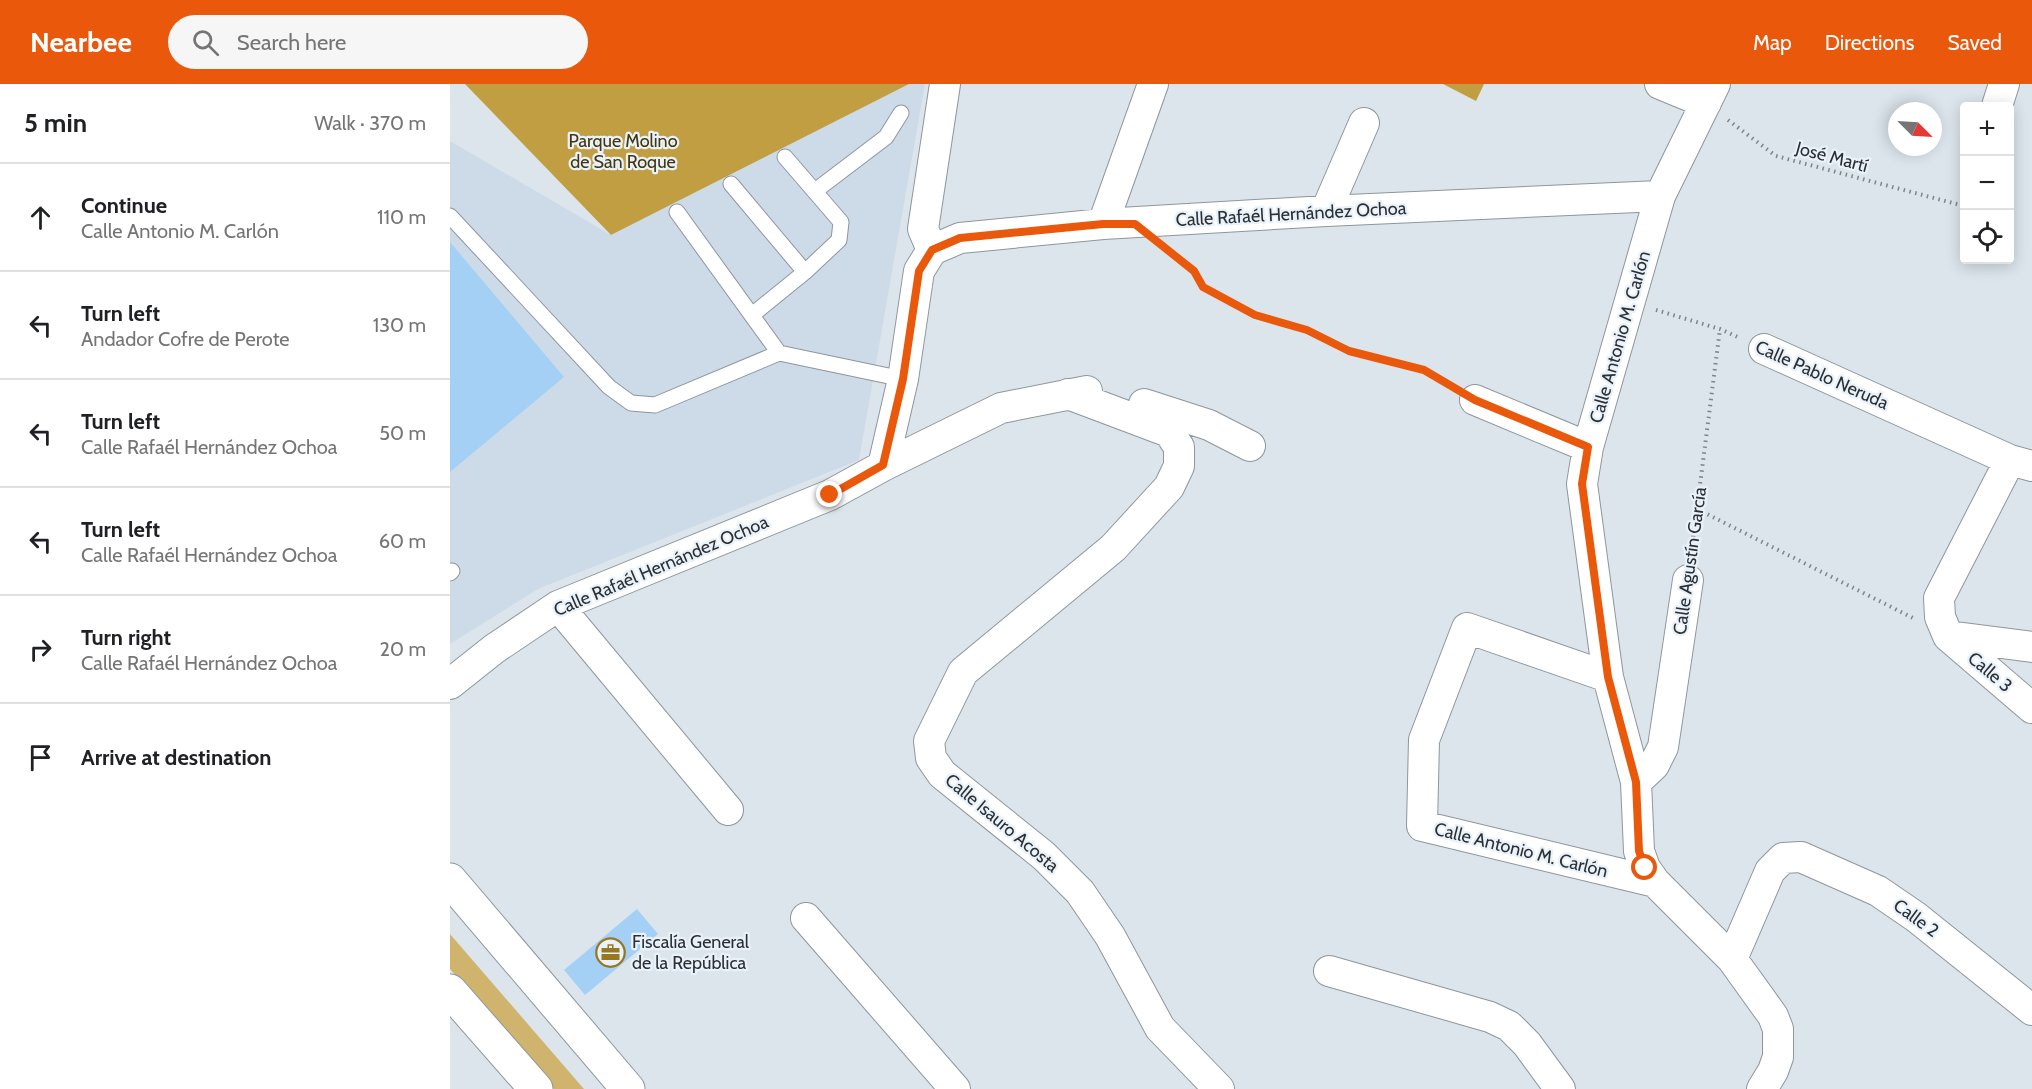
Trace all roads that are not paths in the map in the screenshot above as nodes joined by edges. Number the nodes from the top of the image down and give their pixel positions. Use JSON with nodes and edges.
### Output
{"nodes":[{"id":1,"x":945,"y":84,"type":"edge"},
{"id":2,"x":963,"y":84,"type":"edge"},
{"id":3,"x":1153,"y":84,"type":"edge"},
{"id":4,"x":1660,"y":84,"type":"edge"},
{"id":5,"x":2004,"y":84,"type":"edge"},
{"id":6,"x":1711,"y":94,"type":"edge"},
{"id":7,"x":1998,"y":102,"type":"edge"},
{"id":8,"x":901,"y":113,"type":"dead end"},
{"id":9,"x":1364,"y":123,"type":"dead end"},
{"id":10,"x":785,"y":157,"type":"dead end"},
{"id":11,"x":731,"y":184,"type":"dead end"},
{"id":12,"x":815,"y":191,"type":"junction"},
{"id":13,"x":1660,"y":196,"type":"junction"},
{"id":14,"x":1326,"y":211,"type":"junction"},
{"id":15,"x":677,"y":212,"type":"dead end"},
{"id":16,"x":450,"y":216,"type":"edge"},
{"id":17,"x":1103,"y":224,"type":"junction"},
{"id":18,"x":928,"y":239,"type":"junction"},
{"id":19,"x":805,"y":272,"type":"junction"},
{"id":20,"x":752,"y":315,"type":"junction"},
{"id":21,"x":1764,"y":349,"type":"road end"},
{"id":22,"x":779,"y":353,"type":"junction"},
{"id":23,"x":903,"y":379,"type":"junction"},
{"id":24,"x":1068,"y":394,"type":"junction"},
{"id":25,"x":1475,"y":400,"type":"road end"},
{"id":26,"x":1250,"y":446,"type":"dead end"},
{"id":27,"x":1588,"y":447,"type":"junction"},
{"id":28,"x":2021,"y":463,"type":"edge"},
{"id":29,"x":883,"y":465,"type":"junction"},
{"id":30,"x":1688,"y":580,"type":"road end"},
{"id":31,"x":558,"y":606,"type":"junction"},
{"id":32,"x":1948,"y":636,"type":"junction"},
{"id":33,"x":2032,"y":647,"type":"edge"},
{"id":34,"x":1608,"y":677,"type":"junction"},
{"id":35,"x":450,"y":684,"type":"edge"},
{"id":36,"x":2032,"y":708,"type":"edge"},
{"id":37,"x":1636,"y":782,"type":"junction"},
{"id":38,"x":728,"y":810,"type":"dead end"},
{"id":39,"x":450,"y":880,"type":"edge"},
{"id":40,"x":1654,"y":882,"type":"junction"},
{"id":41,"x":806,"y":918,"type":"dead end"},
{"id":42,"x":1732,"y":959,"type":"junction"},
{"id":43,"x":1329,"y":971,"type":"dead end"},
{"id":44,"x":450,"y":991,"type":"edge"},
{"id":45,"x":2032,"y":1010,"type":"edge"},
{"id":46,"x":536,"y":1089,"type":"edge"},
{"id":47,"x":628,"y":1089,"type":"edge"},
{"id":48,"x":955,"y":1089,"type":"edge"},
{"id":49,"x":1219,"y":1089,"type":"edge"},
{"id":50,"x":1560,"y":1089,"type":"edge"},
{"id":51,"x":1762,"y":1089,"type":"edge"}],
"edges":[{"from":1,"to":18,"type":"street"},
{"from":2,"to":18,"type":"street"},
{"from":3,"to":17,"type":"street"},
{"from":4,"to":6,"type":"street"},
{"from":5,"to":7,"type":"street"},
{"from":6,"to":13,"type":"street","name":"Calle Antonio M. Carlón"},
{"from":8,"to":12,"type":"lane"},
{"from":9,"to":14,"type":"street"},
{"from":10,"to":12,"type":"lane"},
{"from":11,"to":19,"type":"lane"},
{"from":12,"to":19,"type":"lane"},
{"from":13,"to":14,"type":"street","name":"Calle Rafaél Hernández Ochoa"},
{"from":13,"to":27,"type":"street","name":"Calle Antonio M. Carlón"},
{"from":14,"to":17,"type":"street","name":"Calle Rafaél Hernández Ochoa"},
{"from":15,"to":20,"type":"lane"},
{"from":16,"to":22,"type":"lane"},
{"from":17,"to":18,"type":"street","name":"Calle Rafaél Hernández Ochoa"},
{"from":18,"to":23,"type":"street"},
{"from":19,"to":20,"type":"lane"},
{"from":20,"to":22,"type":"lane"},
{"from":21,"to":28,"type":"street","name":"Calle Pablo Neruda"},
{"from":22,"to":23,"type":"lane"},
{"from":23,"to":29,"type":"street"},
{"from":24,"to":26,"type":"street","name":"Calle Rafaél Hernández Ochoa"},
{"from":24,"to":29,"type":"street","name":"Calle Rafaél Hernández Ochoa"},
{"from":24,"to":49,"type":"street","name":"Calle Isauro Acosta"},
{"from":25,"to":27,"type":"street"},
{"from":27,"to":34,"type":"street","name":"Calle Antonio M. Carlón"},
{"from":28,"to":32,"type":"street"},
{"from":29,"to":31,"type":"street","name":"Calle Rafaél Hernández Ochoa"},
{"from":30,"to":37,"type":"street","name":"Calle Agustín García"},
{"from":31,"to":35,"type":"street","name":"Calle Rafaél Hernández Ochoa"},
{"from":31,"to":38,"type":"street"},
{"from":32,"to":33,"type":"street"},
{"from":32,"to":36,"type":"street","name":"Calle 3"},
{"from":34,"to":37,"type":"street","name":"Calle Antonio M. Carlón"},
{"from":34,"to":40,"type":"street","name":"Calle Antonio M. Carlón"},
{"from":37,"to":40,"type":"street","name":"Calle Antonio M. Carlón"},
{"from":39,"to":47,"type":"main road"},
{"from":40,"to":42,"type":"street","name":"Calle Antonio M. Carlón"},
{"from":41,"to":48,"type":"street"},
{"from":42,"to":45,"type":"street","name":"Calle 2"},
{"from":42,"to":51,"type":"street","name":"Calle Antonio M. Carlón"},
{"from":43,"to":50,"type":"street"},
{"from":44,"to":46,"type":"main road"}]}
